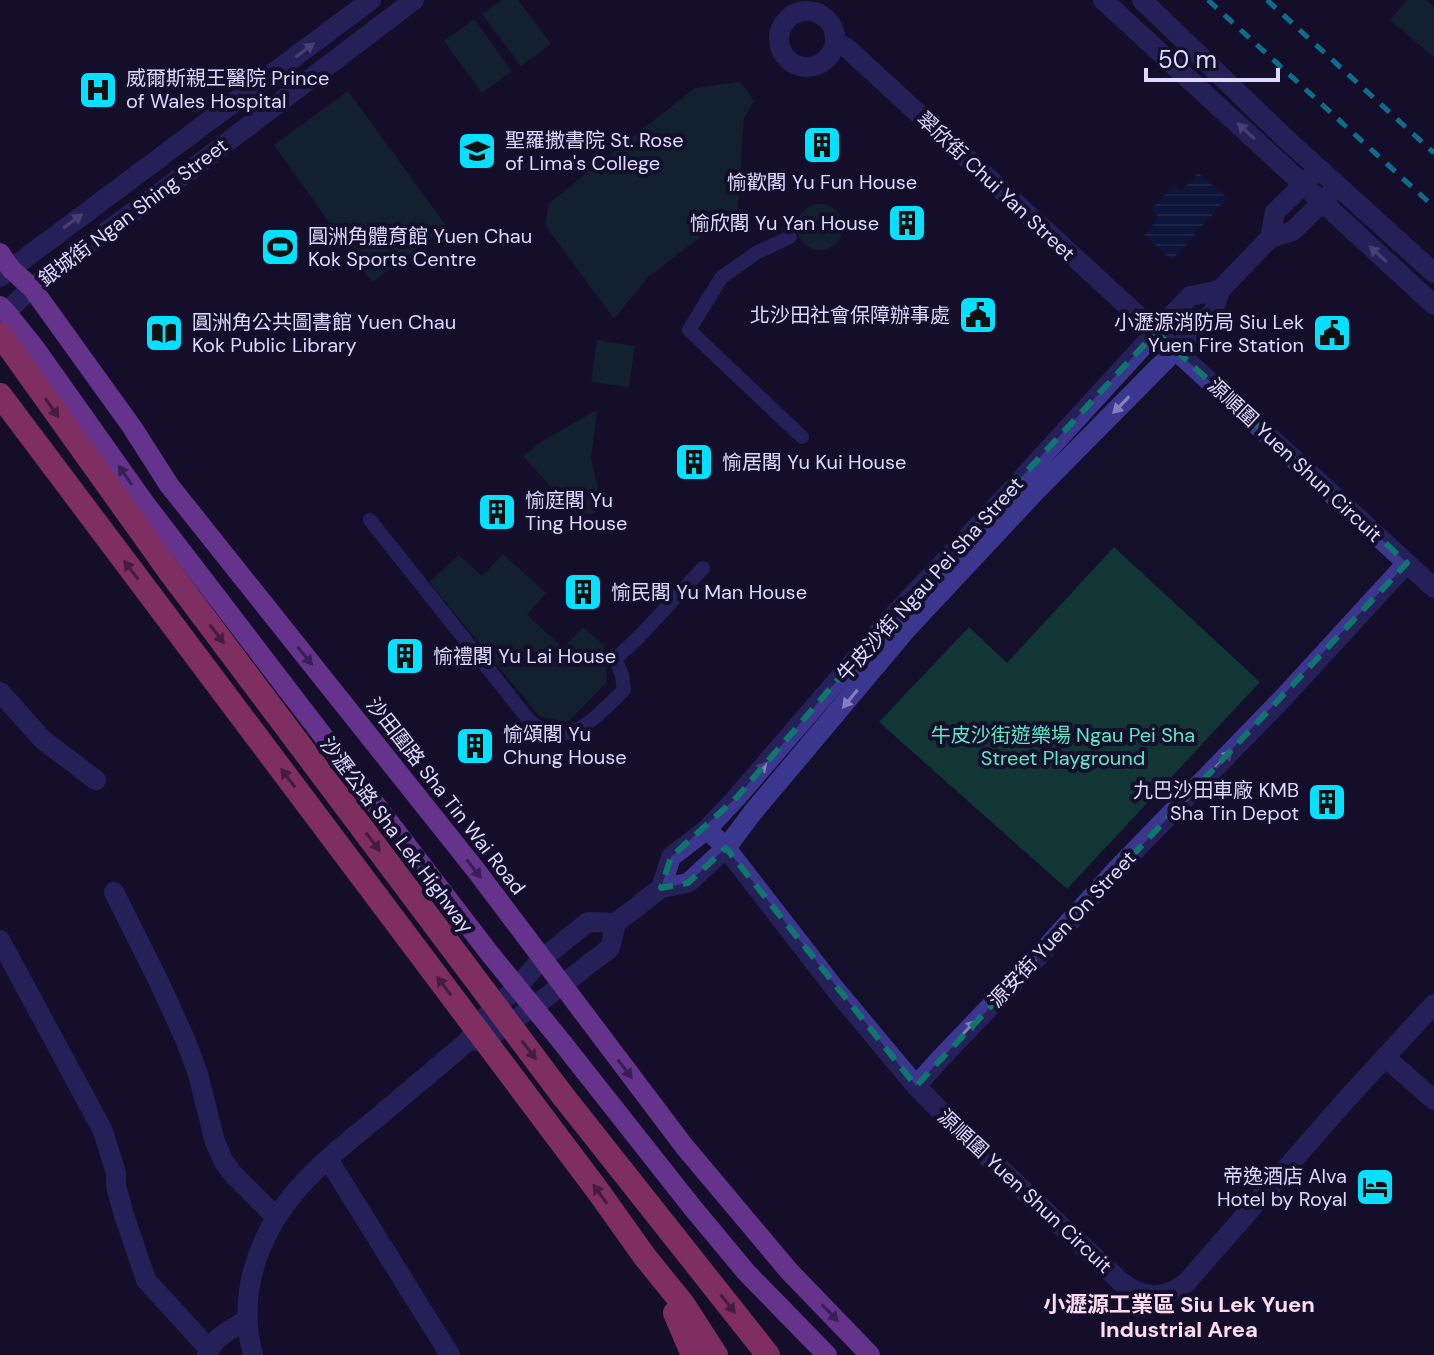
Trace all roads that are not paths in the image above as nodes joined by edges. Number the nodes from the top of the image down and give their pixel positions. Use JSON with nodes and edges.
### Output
{"nodes":[{"id":1,"x":371,"y":0,"type":"edge"},
{"id":2,"x":414,"y":0,"type":"edge"},
{"id":3,"x":1103,"y":0,"type":"edge"},
{"id":4,"x":1142,"y":0,"type":"edge"},
{"id":5,"x":835,"y":42,"type":"dead end"},
{"id":6,"x":1319,"y":168,"type":"junction"},
{"id":7,"x":1303,"y":185,"type":"junction"},
{"id":8,"x":1338,"y":186,"type":"junction"},
{"id":9,"x":1321,"y":203,"type":"junction"},
{"id":10,"x":790,"y":237,"type":"dead end"},
{"id":11,"x":1270,"y":238,"type":"junction"},
{"id":12,"x":4,"y":266,"type":"edge"},
{"id":13,"x":1434,"y":273,"type":"edge"},
{"id":14,"x":32,"y":288,"type":"junction"},
{"id":15,"x":1220,"y":290,"type":"junction"},
{"id":16,"x":1434,"y":305,"type":"edge"},
{"id":17,"x":2,"y":317,"type":"edge"},
{"id":18,"x":1156,"y":332,"type":"junction"},
{"id":19,"x":1176,"y":349,"type":"junction"},
{"id":20,"x":0,"y":395,"type":"edge"},
{"id":21,"x":802,"y":437,"type":"dead end"},
{"id":22,"x":370,"y":520,"type":"dead end"},
{"id":23,"x":1407,"y":563,"type":"junction"},
{"id":24,"x":703,"y":568,"type":"dead end"},
{"id":25,"x":1434,"y":588,"type":"edge"},
{"id":26,"x":0,"y":692,"type":"edge"},
{"id":27,"x":96,"y":780,"type":"dead end"},
{"id":28,"x":707,"y":829,"type":"junction"},
{"id":29,"x":726,"y":848,"type":"junction"},
{"id":30,"x":661,"y":888,"type":"junction"},
{"id":31,"x":114,"y":892,"type":"dead end"},
{"id":32,"x":616,"y":923,"type":"junction"},
{"id":33,"x":0,"y":940,"type":"edge"},
{"id":34,"x":543,"y":958,"type":"junction"},
{"id":35,"x":562,"y":983,"type":"junction"},
{"id":36,"x":517,"y":987,"type":"junction"},
{"id":37,"x":1434,"y":1004,"type":"edge"},
{"id":38,"x":533,"y":1007,"type":"junction"},
{"id":39,"x":467,"y":1042,"type":"junction"},
{"id":40,"x":1385,"y":1057,"type":"junction"},
{"id":41,"x":916,"y":1086,"type":"junction"},
{"id":42,"x":1434,"y":1100,"type":"edge"},
{"id":43,"x":328,"y":1159,"type":"junction"},
{"id":44,"x":276,"y":1217,"type":"junction"},
{"id":45,"x":645,"y":1257,"type":"junction"},
{"id":46,"x":247,"y":1320,"type":"junction"},
{"id":47,"x":208,"y":1352,"type":"edge"},
{"id":48,"x":253,"y":1355,"type":"edge"},
{"id":49,"x":450,"y":1355,"type":"edge"},
{"id":50,"x":693,"y":1355,"type":"edge"},
{"id":51,"x":716,"y":1355,"type":"edge"},
{"id":52,"x":768,"y":1355,"type":"edge"},
{"id":53,"x":827,"y":1355,"type":"edge"},
{"id":54,"x":870,"y":1355,"type":"edge"}],
"edges":[{"from":12,"to":1,"type":"street","name":"銀城街 Ngan Shing Street","one_way":true},
{"from":2,"to":14,"type":"street","name":"銀城街 Ngan Shing Street"},
{"from":7,"to":3,"type":"street","one_way":true},
{"from":4,"to":6,"type":"street"},
{"from":5,"to":18,"type":"street","name":"翠欣街 Chui Yan Street"},
{"from":6,"to":7,"type":"street","name":"牛皮沙街 Ngau Pei Sha Street"},
{"from":6,"to":8,"type":"street"},
{"from":7,"to":9,"type":"street"},
{"from":7,"to":11,"type":"street","name":"牛皮沙街 Ngau Pei Sha Street"},
{"from":8,"to":9,"type":"street","name":"牛皮沙街 Ngau Pei Sha Street"},
{"from":8,"to":13,"type":"street"},
{"from":9,"to":11,"type":"street","name":"牛皮沙街 Ngau Pei Sha Street"},
{"from":16,"to":9,"type":"street","one_way":true},
{"from":10,"to":21,"type":"street"},
{"from":11,"to":15,"type":"street","name":"牛皮沙街 Ngau Pei Sha Street"},
{"from":12,"to":14,"type":"main road","name":"沙田圍路 Sha Tin Wai Road"},
{"from":14,"to":17,"type":"street","name":"銀城街 Ngan Shing Street"},
{"from":14,"to":34,"type":"main road","name":"沙田圍路 Sha Tin Wai Road","one_way":true},
{"from":15,"to":18,"type":"street","name":"牛皮沙街 Ngau Pei Sha Street"},
{"from":15,"to":19,"type":"street","name":"牛皮沙街 Ngau Pei Sha Street"},
{"from":36,"to":17,"type":"main road","one_way":true},
{"from":17,"to":52,"type":"highway","name":"沙瀝公路 Sha Lek Highway","one_way":true,"bridge":true},
{"from":18,"to":19,"type":"street","name":"源順圍 Yuen Shun Circuit"},
{"from":28,"to":18,"type":"street","name":"牛皮沙街 Ngau Pei Sha Street","one_way":true},
{"from":19,"to":23,"type":"street","name":"源順圍 Yuen Shun Circuit"},
{"from":19,"to":29,"type":"street","name":"牛皮沙街 Ngau Pei Sha Street","one_way":true},
{"from":45,"to":20,"type":"highway","one_way":true,"bridge":true},
{"from":22,"to":24,"type":"street"},
{"from":23,"to":25,"type":"street","name":"源順圍 Yuen Shun Circuit"},
{"from":41,"to":23,"type":"street","name":"源安街 Yuen On Street","one_way":true},
{"from":26,"to":27,"type":"street"},
{"from":28,"to":29,"type":"street","name":"源順圍 Yuen Shun Circuit"},
{"from":28,"to":30,"type":"street","name":"牛皮沙街 Ngau Pei Sha Street"},
{"from":29,"to":30,"type":"street","name":"牛皮沙街 Ngau Pei Sha Street"},
{"from":29,"to":41,"type":"street","name":"源順圍 Yuen Shun Circuit"},
{"from":30,"to":32,"type":"street","name":"牛皮沙街 Ngau Pei Sha Street"},
{"from":31,"to":44,"type":"street"},
{"from":32,"to":34,"type":"street","name":"牛皮沙街 Ngau Pei Sha Street"},
{"from":32,"to":35,"type":"street","name":"牛皮沙街 Ngau Pei Sha Street"},
{"from":33,"to":47,"type":"street"},
{"from":34,"to":35,"type":"main road","name":"沙田圍路 Sha Tin Wai Road"},
{"from":34,"to":36,"type":"street","name":"牛皮沙街 Ngau Pei Sha Street"},
{"from":35,"to":38,"type":"street","name":"牛皮沙街 Ngau Pei Sha Street"},
{"from":35,"to":54,"type":"main road","name":"沙田圍路 Sha Tin Wai Road","one_way":true},
{"from":36,"to":38,"type":"main road"},
{"from":36,"to":39,"type":"street","name":"牛皮沙街 Ngau Pei Sha Street"},
{"from":37,"to":40,"type":"street","name":"源順圍 Yuen Shun Circuit"},
{"from":38,"to":39,"type":"street","name":"牛皮沙街 Ngau Pei Sha Street"},
{"from":38,"to":53,"type":"main road"},
{"from":39,"to":43,"type":"street","name":"牛皮沙街 Ngau Pei Sha Street"},
{"from":40,"to":41,"type":"street","name":"源順圍 Yuen Shun Circuit"},
{"from":40,"to":42,"type":"street"},
{"from":43,"to":44,"type":"street","name":"牛皮沙街 Ngau Pei Sha Street"},
{"from":43,"to":49,"type":"street"},
{"from":44,"to":46,"type":"street","name":"牛皮沙街 Ngau Pei Sha Street"},
{"from":45,"to":50,"type":"highway"},
{"from":45,"to":51,"type":"highway"},
{"from":46,"to":47,"type":"street"},
{"from":46,"to":48,"type":"street","name":"牛皮沙街 Ngau Pei Sha Street"}]}
